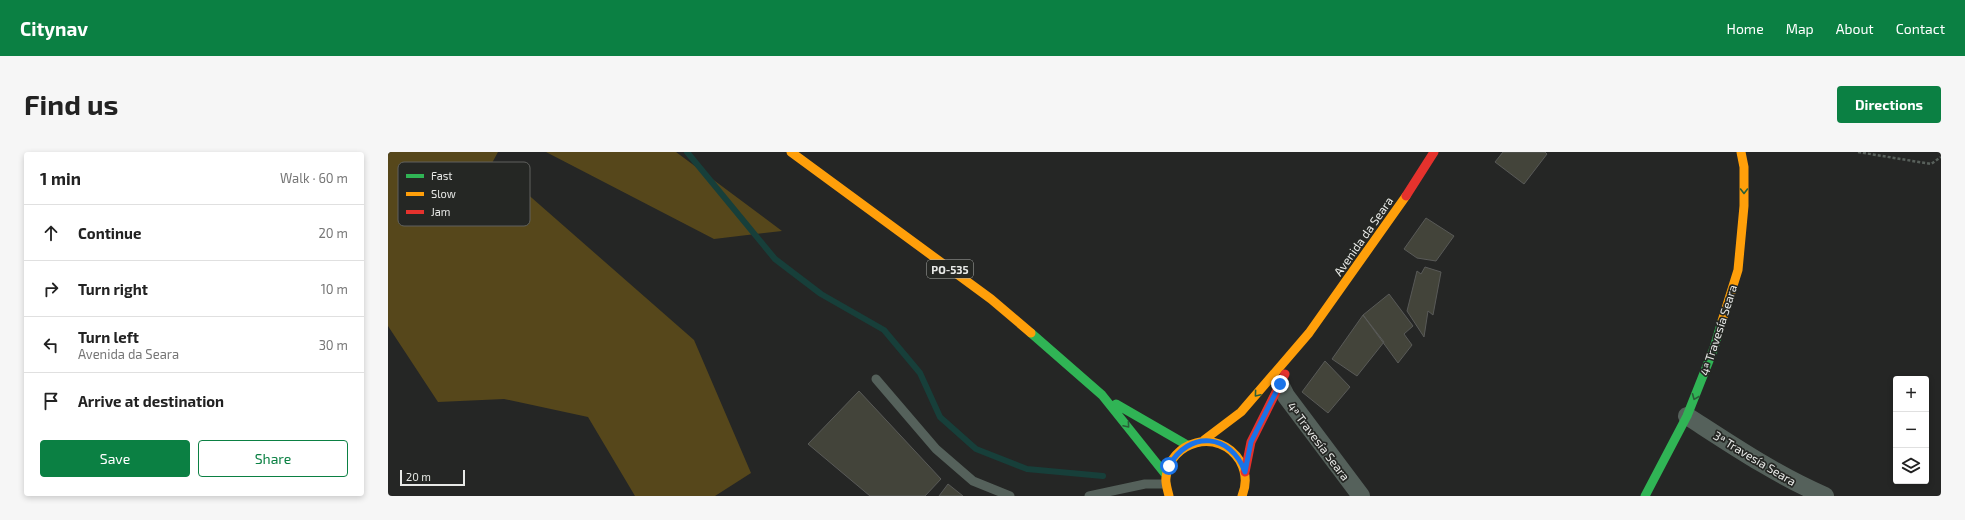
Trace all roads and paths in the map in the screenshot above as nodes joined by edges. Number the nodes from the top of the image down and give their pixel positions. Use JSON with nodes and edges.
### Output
{"nodes":[{"id":1,"x":791,"y":152,"type":"edge"},
{"id":2,"x":1434,"y":152,"type":"edge"},
{"id":3,"x":1741,"y":152,"type":"edge"},
{"id":4,"x":1858,"y":152,"type":"edge"},
{"id":5,"x":1941,"y":157,"type":"edge"},
{"id":6,"x":1309,"y":332,"type":"junction"},
{"id":7,"x":876,"y":379,"type":"dead end"},
{"id":8,"x":1280,"y":384,"type":"junction"},
{"id":9,"x":1102,"y":395,"type":"junction"},
{"id":10,"x":1687,"y":416,"type":"junction"},
{"id":11,"x":1204,"y":440,"type":"junction"},
{"id":12,"x":1187,"y":445,"type":"junction"},
{"id":13,"x":1245,"y":472,"type":"junction"},
{"id":14,"x":1166,"y":480,"type":"junction"},
{"id":15,"x":1010,"y":496,"type":"edge"},
{"id":16,"x":1089,"y":496,"type":"edge"},
{"id":17,"x":1169,"y":496,"type":"edge"},
{"id":18,"x":1242,"y":496,"type":"edge"},
{"id":19,"x":1361,"y":496,"type":"edge"},
{"id":20,"x":1645,"y":496,"type":"edge"},
{"id":21,"x":1825,"y":496,"type":"edge"}],
"edges":[{"from":1,"to":9,"type":"main road","number":"PO-535"},
{"from":2,"to":6,"type":"main road","name":"Avenida da Seara"},
{"from":3,"to":10,"type":"main road","name":"4ª Travesía Seara","one_way":true},
{"from":4,"to":5,"type":"path"},
{"from":6,"to":8,"type":"main road","name":"Avenida da Seara"},
{"from":6,"to":11,"type":"main road","name":"Avenida da Seara","one_way":true},
{"from":7,"to":15,"type":"lane"},
{"from":8,"to":13,"type":"main road","name":"Avenida da Seara"},
{"from":8,"to":19,"type":"street","name":"4ª Travesía Seara"},
{"from":9,"to":12,"type":"main road","number":"PO-535"},
{"from":9,"to":14,"type":"main road","number":"PO-535","one_way":true},
{"from":10,"to":20,"type":"main road","name":"4ª Travesía Seara"},
{"from":10,"to":21,"type":"street","name":"3ª Travesía Seara"},
{"from":11,"to":12,"type":"main road"},
{"from":11,"to":13,"type":"main road"},
{"from":12,"to":14,"type":"main road"},
{"from":13,"to":18,"type":"main road","name":"Avenida da Seara"},
{"from":14,"to":16,"type":"lane"},
{"from":14,"to":17,"type":"main road"}]}
